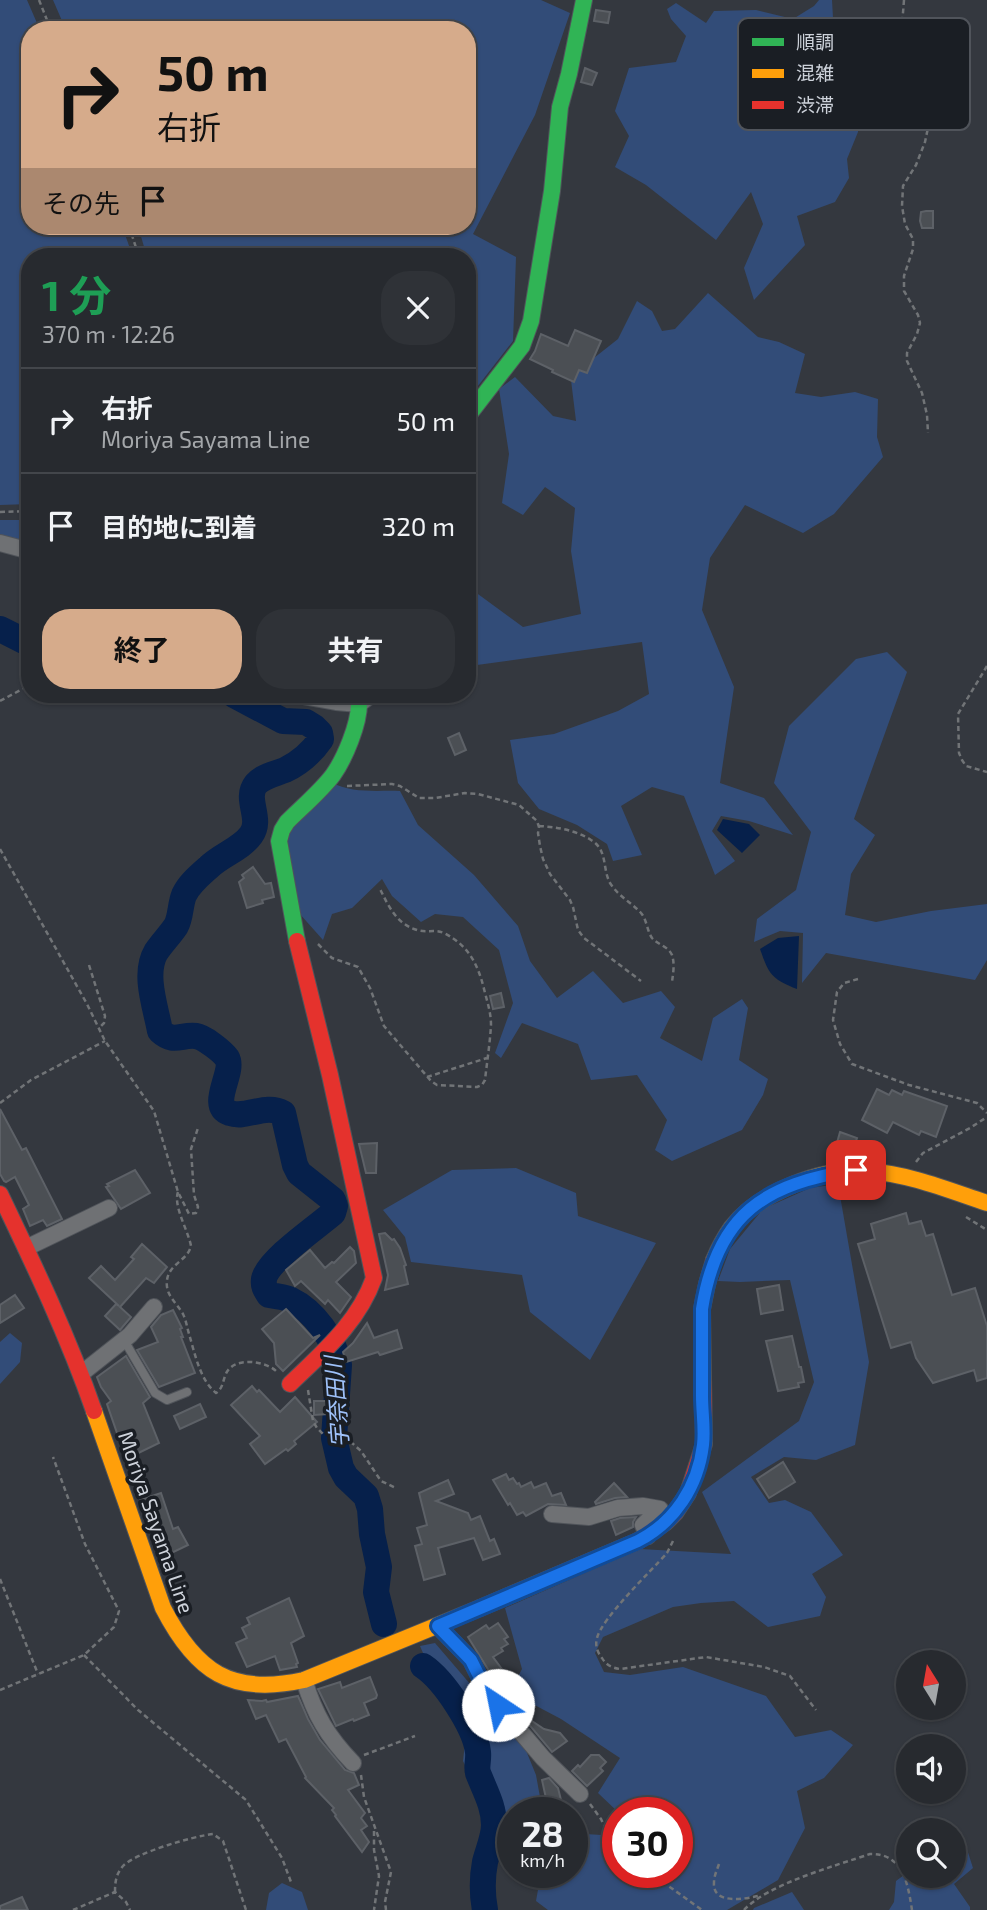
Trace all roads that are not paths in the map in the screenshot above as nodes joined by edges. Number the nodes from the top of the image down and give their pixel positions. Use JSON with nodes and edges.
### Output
{"nodes":[{"id":1,"x":584,"y":0,"type":"edge"},
{"id":2,"x":476,"y":405,"type":"edge"},
{"id":3,"x":0,"y":542,"type":"edge"},
{"id":4,"x":21,"y":548,"type":"edge"},
{"id":5,"x":364,"y":703,"type":"edge"},
{"id":6,"x":0,"y":1194,"type":"edge"},
{"id":7,"x":987,"y":1203,"type":"edge"},
{"id":8,"x":109,"y":1209,"type":"dead end"},
{"id":9,"x":13,"y":1221,"type":"junction"},
{"id":10,"x":0,"y":1235,"type":"edge"},
{"id":11,"x":26,"y":1248,"type":"junction"},
{"id":12,"x":154,"y":1307,"type":"dead end"},
{"id":13,"x":124,"y":1340,"type":"junction"},
{"id":14,"x":82,"y":1373,"type":"junction"},
{"id":15,"x":293,"y":1380,"type":"road end"},
{"id":16,"x":187,"y":1392,"type":"dead end"},
{"id":17,"x":552,"y":1514,"type":"dead end"},
{"id":18,"x":648,"y":1536,"type":"junction"},
{"id":19,"x":438,"y":1626,"type":"junction"},
{"id":20,"x":304,"y":1680,"type":"junction"},
{"id":21,"x":354,"y":1763,"type":"road end"},
{"id":22,"x":580,"y":1794,"type":"road end"}],
"edges":[{"from":1,"to":2,"type":"main road"},
{"from":3,"to":4,"type":"street"},
{"from":5,"to":15,"type":"main road"},
{"from":6,"to":9,"type":"main road","name":"Moriya Sayama Line"},
{"from":7,"to":18,"type":"main road","name":"Moriya Sayama Line"},
{"from":8,"to":11,"type":"street"},
{"from":9,"to":10,"type":"main road"},
{"from":9,"to":11,"type":"main road","name":"Moriya Sayama Line"},
{"from":11,"to":14,"type":"main road","name":"Moriya Sayama Line"},
{"from":12,"to":13,"type":"street"},
{"from":13,"to":14,"type":"street"},
{"from":13,"to":16,"type":"lane"},
{"from":14,"to":20,"type":"main road","name":"Moriya Sayama Line"},
{"from":17,"to":18,"type":"street"},
{"from":18,"to":19,"type":"main road","name":"Moriya Sayama Line"},
{"from":19,"to":20,"type":"main road","name":"Moriya Sayama Line"},
{"from":19,"to":22,"type":"street"},
{"from":20,"to":21,"type":"street"}]}
